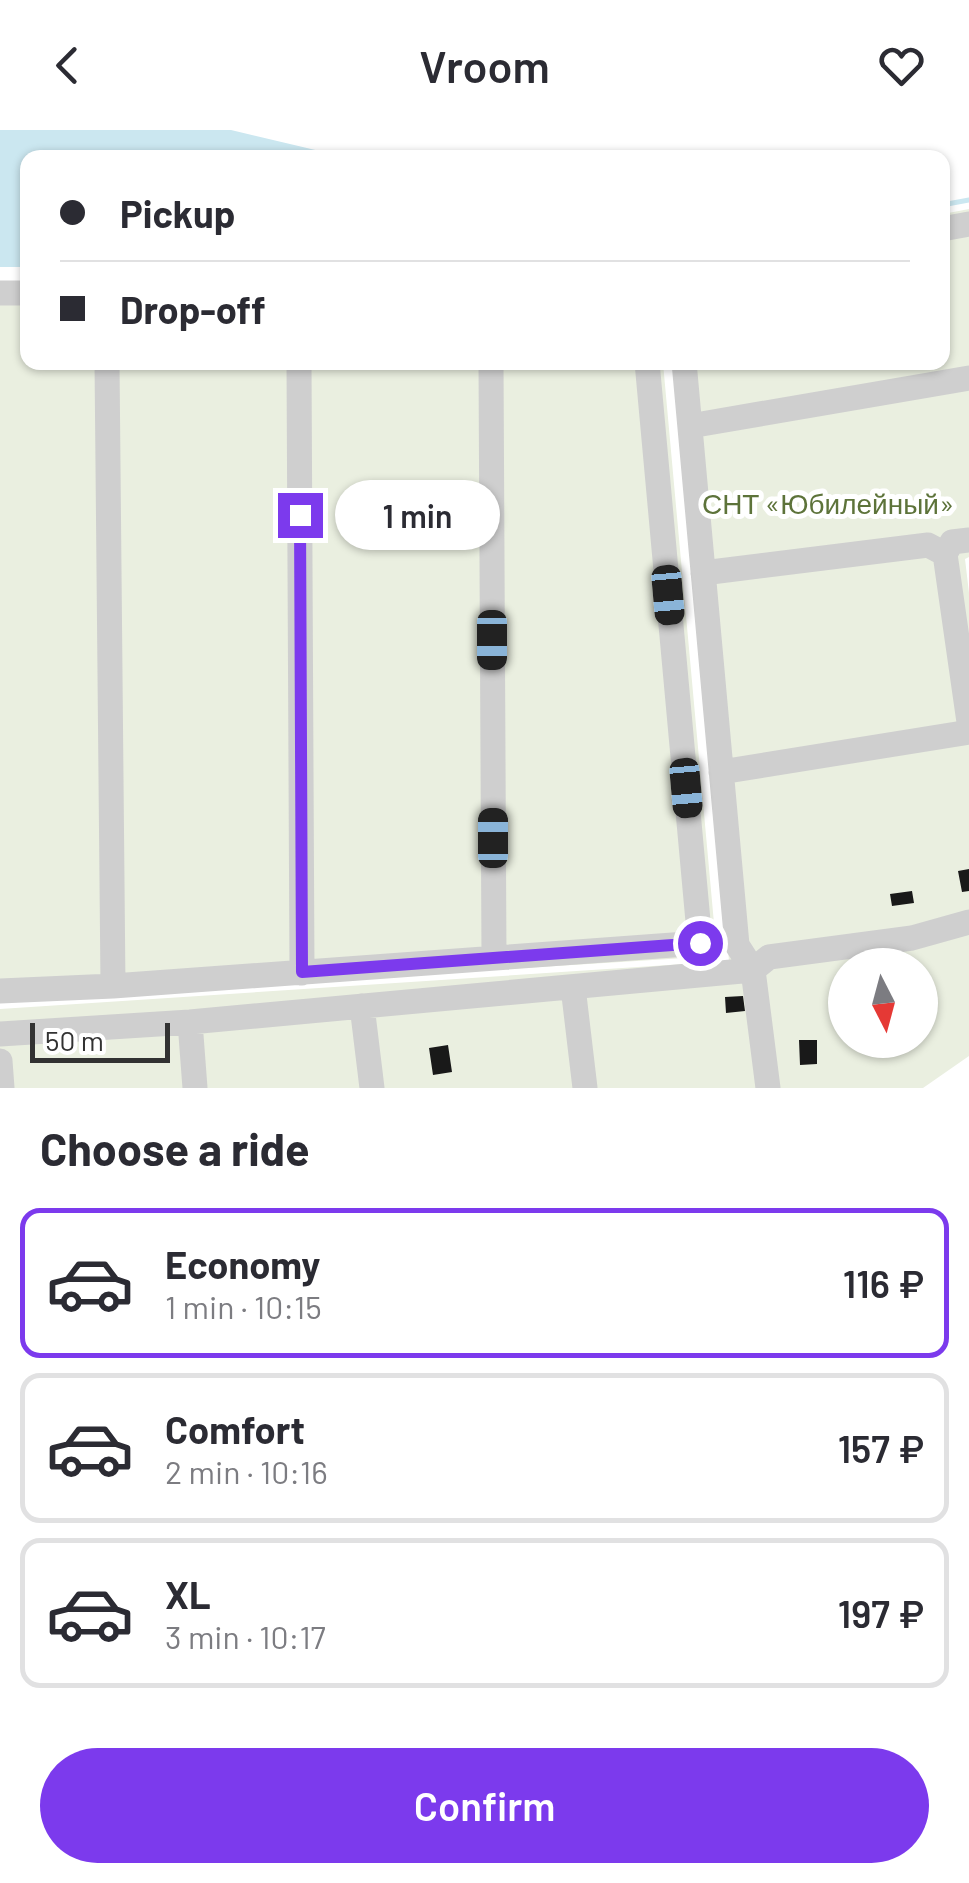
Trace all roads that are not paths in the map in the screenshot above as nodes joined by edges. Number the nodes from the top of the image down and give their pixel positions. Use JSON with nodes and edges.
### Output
{"nodes":[{"id":1,"x":107,"y":370,"type":"edge"},
{"id":2,"x":299,"y":370,"type":"edge"},
{"id":3,"x":490,"y":370,"type":"edge"},
{"id":4,"x":648,"y":370,"type":"edge"},
{"id":5,"x":685,"y":370,"type":"edge"},
{"id":6,"x":969,"y":378,"type":"edge"},
{"id":7,"x":690,"y":426,"type":"junction"},
{"id":8,"x":969,"y":540,"type":"edge"},
{"id":9,"x":945,"y":554,"type":"junction"},
{"id":10,"x":704,"y":573,"type":"junction"},
{"id":11,"x":969,"y":722,"type":"edge"},
{"id":12,"x":969,"y":732,"type":"edge"},
{"id":13,"x":722,"y":772,"type":"junction"},
{"id":14,"x":969,"y":922,"type":"edge"},
{"id":15,"x":494,"y":957,"type":"junction"},
{"id":16,"x":753,"y":970,"type":"junction"},
{"id":17,"x":302,"y":972,"type":"junction"},
{"id":18,"x":113,"y":986,"type":"junction"},
{"id":19,"x":573,"y":987,"type":"junction"},
{"id":20,"x":0,"y":991,"type":"edge"},
{"id":21,"x":362,"y":1006,"type":"junction"},
{"id":22,"x":190,"y":1022,"type":"junction"},
{"id":23,"x":0,"y":1034,"type":"edge"},
{"id":24,"x":0,"y":1061,"type":"edge"},
{"id":25,"x":2,"y":1088,"type":"edge"},
{"id":26,"x":195,"y":1088,"type":"edge"},
{"id":27,"x":372,"y":1088,"type":"edge"},
{"id":28,"x":586,"y":1088,"type":"edge"},
{"id":29,"x":768,"y":1088,"type":"edge"}],
"edges":[{"from":1,"to":18,"type":"lane"},
{"from":2,"to":17,"type":"lane"},
{"from":3,"to":15,"type":"lane"},
{"from":4,"to":15,"type":"lane"},
{"from":5,"to":7,"type":"lane"},
{"from":6,"to":7,"type":"lane"},
{"from":7,"to":10,"type":"lane"},
{"from":8,"to":9,"type":"lane"},
{"from":9,"to":10,"type":"lane"},
{"from":9,"to":11,"type":"lane"},
{"from":10,"to":13,"type":"lane"},
{"from":12,"to":13,"type":"lane"},
{"from":13,"to":16,"type":"lane"},
{"from":14,"to":16,"type":"lane"},
{"from":15,"to":17,"type":"lane"},
{"from":16,"to":19,"type":"lane"},
{"from":16,"to":29,"type":"lane"},
{"from":17,"to":18,"type":"lane"},
{"from":18,"to":20,"type":"lane"},
{"from":19,"to":21,"type":"lane"},
{"from":19,"to":28,"type":"lane"},
{"from":21,"to":22,"type":"lane"},
{"from":21,"to":27,"type":"lane"},
{"from":22,"to":23,"type":"lane"},
{"from":22,"to":26,"type":"lane"},
{"from":24,"to":25,"type":"lane"}]}
